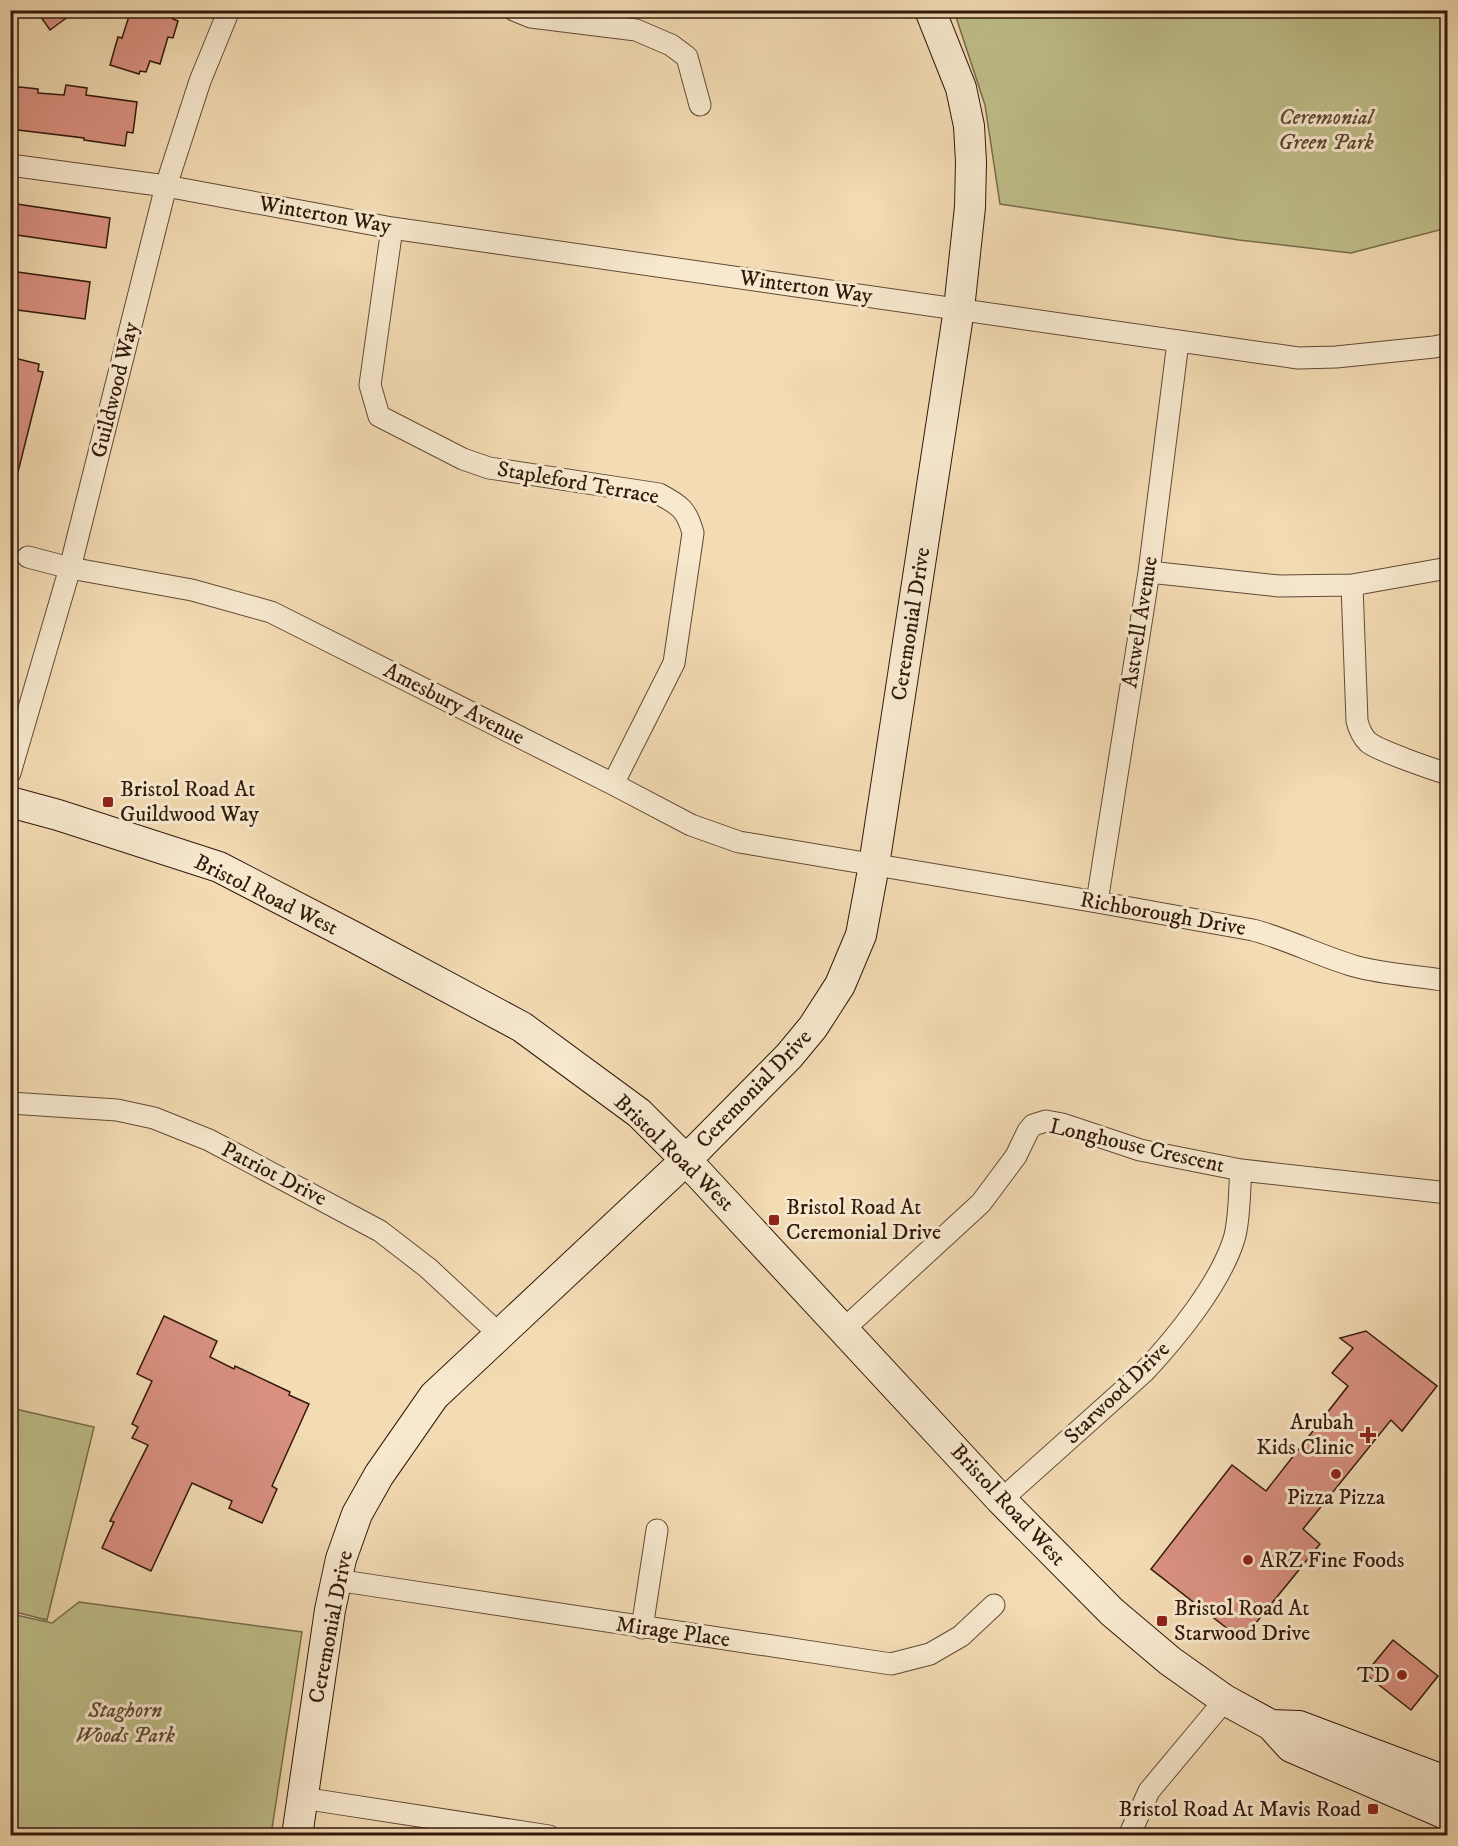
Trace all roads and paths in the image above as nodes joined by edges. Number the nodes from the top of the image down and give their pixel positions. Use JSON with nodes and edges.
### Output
{"nodes":[{"id":1,"x":230,"y":10,"type":"edge"},
{"id":2,"x":514,"y":10,"type":"edge"},
{"id":3,"x":930,"y":10,"type":"edge"},
{"id":4,"x":700,"y":105,"type":"dead end"},
{"id":5,"x":10,"y":165,"type":"edge"},
{"id":6,"x":166,"y":186,"type":"junction"},
{"id":7,"x":392,"y":228,"type":"junction"},
{"id":8,"x":959,"y":309,"type":"junction"},
{"id":9,"x":1178,"y":342,"type":"junction"},
{"id":10,"x":1448,"y":344,"type":"edge"},
{"id":11,"x":28,"y":557,"type":"dead end"},
{"id":12,"x":70,"y":568,"type":"junction"},
{"id":13,"x":1448,"y":568,"type":"edge"},
{"id":14,"x":1149,"y":572,"type":"junction"},
{"id":15,"x":1352,"y":585,"type":"junction"},
{"id":16,"x":10,"y":773,"type":"edge"},
{"id":17,"x":1448,"y":774,"type":"edge"},
{"id":18,"x":613,"y":784,"type":"junction"},
{"id":19,"x":10,"y":802,"type":"edge"},
{"id":20,"x":874,"y":865,"type":"junction"},
{"id":21,"x":1097,"y":902,"type":"junction"},
{"id":22,"x":1448,"y":981,"type":"edge"},
{"id":23,"x":10,"y":1102,"type":"edge"},
{"id":24,"x":686,"y":1160,"type":"junction"},
{"id":25,"x":1240,"y":1170,"type":"junction"},
{"id":26,"x":1448,"y":1193,"type":"edge"},
{"id":27,"x":844,"y":1329,"type":"junction"},
{"id":28,"x":499,"y":1334,"type":"junction"},
{"id":29,"x":1001,"y":1500,"type":"junction"},
{"id":30,"x":657,"y":1530,"type":"dead end"},
{"id":31,"x":336,"y":1580,"type":"junction"},
{"id":32,"x":994,"y":1605,"type":"dead end"},
{"id":33,"x":642,"y":1628,"type":"junction"},
{"id":34,"x":1225,"y":1700,"type":"junction"},
{"id":35,"x":1271,"y":1725,"type":"junction"},
{"id":36,"x":1448,"y":1782,"type":"edge"},
{"id":37,"x":302,"y":1798,"type":"junction"},
{"id":38,"x":1448,"y":1815,"type":"edge"},
{"id":39,"x":297,"y":1836,"type":"edge"},
{"id":40,"x":549,"y":1836,"type":"edge"},
{"id":41,"x":1129,"y":1836,"type":"edge"}],
"edges":[{"from":1,"to":6,"type":"street","name":"Guildwood Way"},
{"from":2,"to":4,"type":"street"},
{"from":3,"to":8,"type":"street","name":"Ceremonial Drive"},
{"from":5,"to":6,"type":"street","name":"Winterton Way"},
{"from":6,"to":7,"type":"street","name":"Winterton Way"},
{"from":6,"to":12,"type":"street","name":"Guildwood Way"},
{"from":7,"to":8,"type":"street","name":"Winterton Way"},
{"from":7,"to":18,"type":"street","name":"Stapleford Terrace"},
{"from":8,"to":9,"type":"street","name":"Winterton Way"},
{"from":8,"to":20,"type":"street","name":"Ceremonial Drive"},
{"from":9,"to":10,"type":"street","name":"Winterton Way"},
{"from":9,"to":14,"type":"street","name":"Astwell Avenue"},
{"from":11,"to":12,"type":"street","name":"Amesbury Avenue"},
{"from":12,"to":16,"type":"street","name":"Guildwood Way"},
{"from":12,"to":18,"type":"street","name":"Amesbury Avenue"},
{"from":13,"to":15,"type":"street"},
{"from":14,"to":15,"type":"street"},
{"from":14,"to":21,"type":"street","name":"Astwell Avenue"},
{"from":15,"to":17,"type":"street"},
{"from":18,"to":20,"type":"street","name":"Amesbury Avenue"},
{"from":19,"to":24,"type":"street","name":"Bristol Road West"},
{"from":20,"to":21,"type":"street","name":"Richborough Drive"},
{"from":20,"to":24,"type":"street","name":"Ceremonial Drive"},
{"from":21,"to":22,"type":"street","name":"Richborough Drive"},
{"from":23,"to":28,"type":"street","name":"Patriot Drive"},
{"from":24,"to":27,"type":"street","name":"Bristol Road West"},
{"from":24,"to":28,"type":"street","name":"Ceremonial Drive"},
{"from":25,"to":26,"type":"street","name":"Longhouse Crescent"},
{"from":25,"to":27,"type":"street","name":"Longhouse Crescent"},
{"from":25,"to":29,"type":"street","name":"Starwood Drive"},
{"from":27,"to":29,"type":"street","name":"Bristol Road West"},
{"from":28,"to":31,"type":"street","name":"Ceremonial Drive"},
{"from":29,"to":34,"type":"street","name":"Bristol Road West"},
{"from":30,"to":33,"type":"street"},
{"from":31,"to":33,"type":"street","name":"Mirage Place"},
{"from":31,"to":37,"type":"street","name":"Ceremonial Drive"},
{"from":32,"to":33,"type":"street","name":"Mirage Place"},
{"from":34,"to":35,"type":"street","name":"Bristol Road West"},
{"from":34,"to":41,"type":"street"},
{"from":35,"to":36,"type":"street","name":"Bristol Road West"},
{"from":35,"to":38,"type":"street","name":"Bristol Road West"},
{"from":37,"to":39,"type":"street","name":"Ceremonial Drive"},
{"from":37,"to":40,"type":"street"}]}
